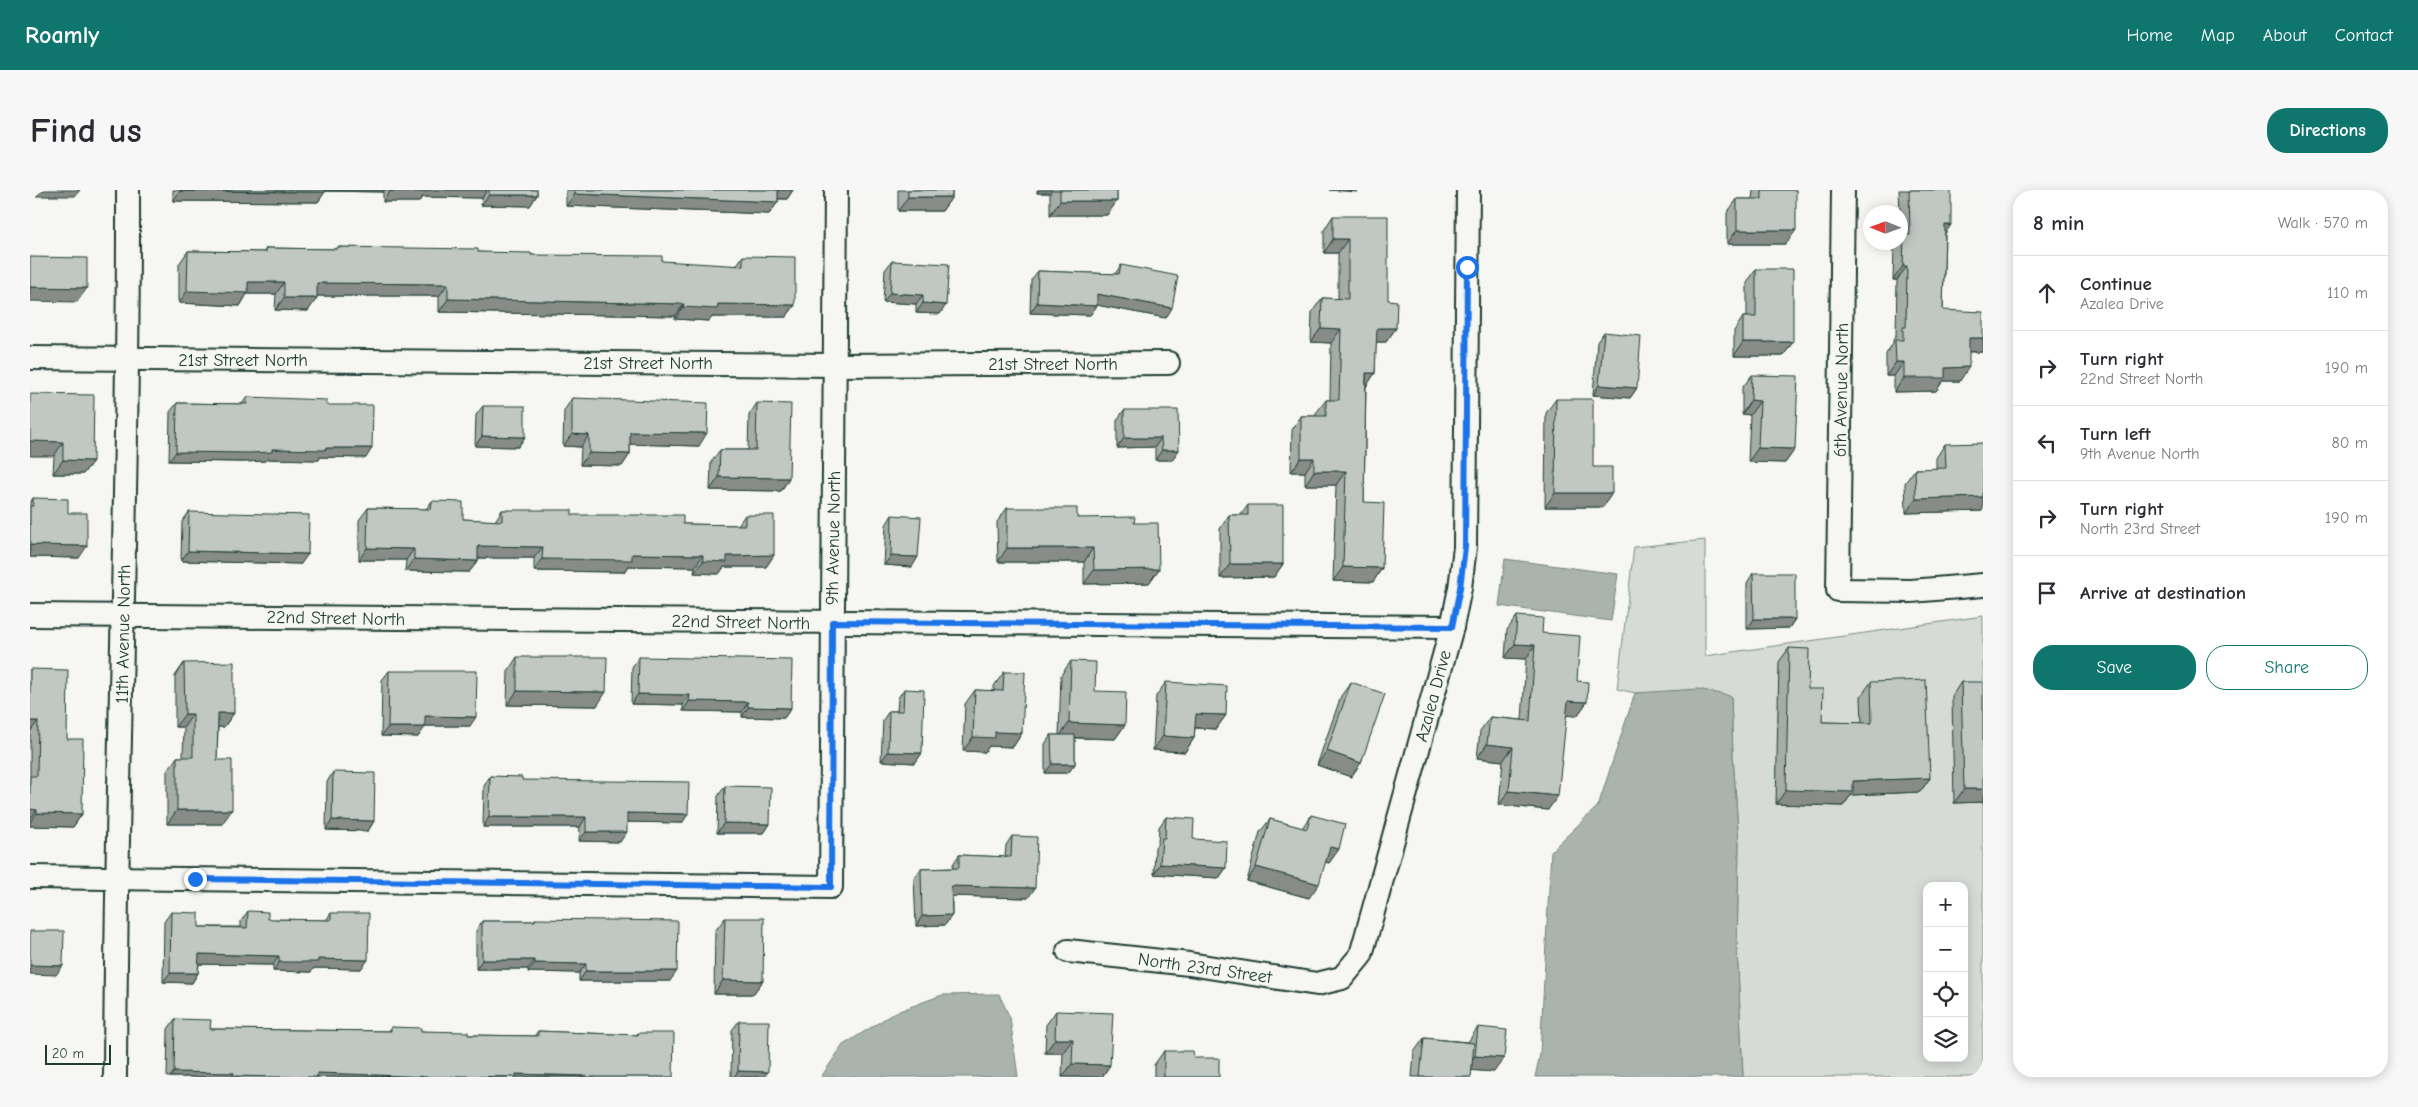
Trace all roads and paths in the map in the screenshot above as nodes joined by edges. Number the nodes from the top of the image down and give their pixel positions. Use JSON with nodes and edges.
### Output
{"nodes":[{"id":1,"x":128,"y":190,"type":"edge"},
{"id":2,"x":836,"y":190,"type":"edge"},
{"id":3,"x":1468,"y":190,"type":"edge"},
{"id":4,"x":1844,"y":190,"type":"edge"},
{"id":5,"x":30,"y":358,"type":"edge"},
{"id":6,"x":129,"y":359,"type":"junction"},
{"id":7,"x":1168,"y":363,"type":"dead end"},
{"id":8,"x":835,"y":364,"type":"junction"},
{"id":9,"x":1983,"y":585,"type":"edge"},
{"id":10,"x":30,"y":615,"type":"edge"},
{"id":11,"x":124,"y":616,"type":"junction"},
{"id":12,"x":832,"y":622,"type":"junction"},
{"id":13,"x":1452,"y":627,"type":"junction"},
{"id":14,"x":30,"y":877,"type":"edge"},
{"id":15,"x":116,"y":878,"type":"junction"},
{"id":16,"x":1068,"y":951,"type":"dead end"},
{"id":17,"x":1342,"y":978,"type":"joint"},
{"id":18,"x":115,"y":1077,"type":"edge"}],
"edges":[{"from":1,"to":6,"type":"street","name":"11th Avenue North"},
{"from":2,"to":8,"type":"street","name":"9th Avenue North"},
{"from":3,"to":13,"type":"street","name":"Azalea Drive"},
{"from":4,"to":9,"type":"street","name":"6th Avenue North"},
{"from":5,"to":6,"type":"street","name":"21st Street North"},
{"from":6,"to":8,"type":"street","name":"21st Street North"},
{"from":6,"to":11,"type":"street","name":"11th Avenue North"},
{"from":7,"to":8,"type":"street","name":"21st Street North"},
{"from":8,"to":12,"type":"street","name":"9th Avenue North"},
{"from":10,"to":11,"type":"street","name":"22nd Street North"},
{"from":11,"to":12,"type":"street","name":"22nd Street North"},
{"from":11,"to":15,"type":"street","name":"11th Avenue North"},
{"from":12,"to":13,"type":"street","name":"22nd Street North"},
{"from":12,"to":15,"type":"street","name":"9th Avenue North"},
{"from":13,"to":17,"type":"street","name":"Azalea Drive"},
{"from":14,"to":15,"type":"street"},
{"from":15,"to":18,"type":"street","name":"11th Avenue North"},
{"from":16,"to":17,"type":"street","name":"North 23rd Street"}]}
